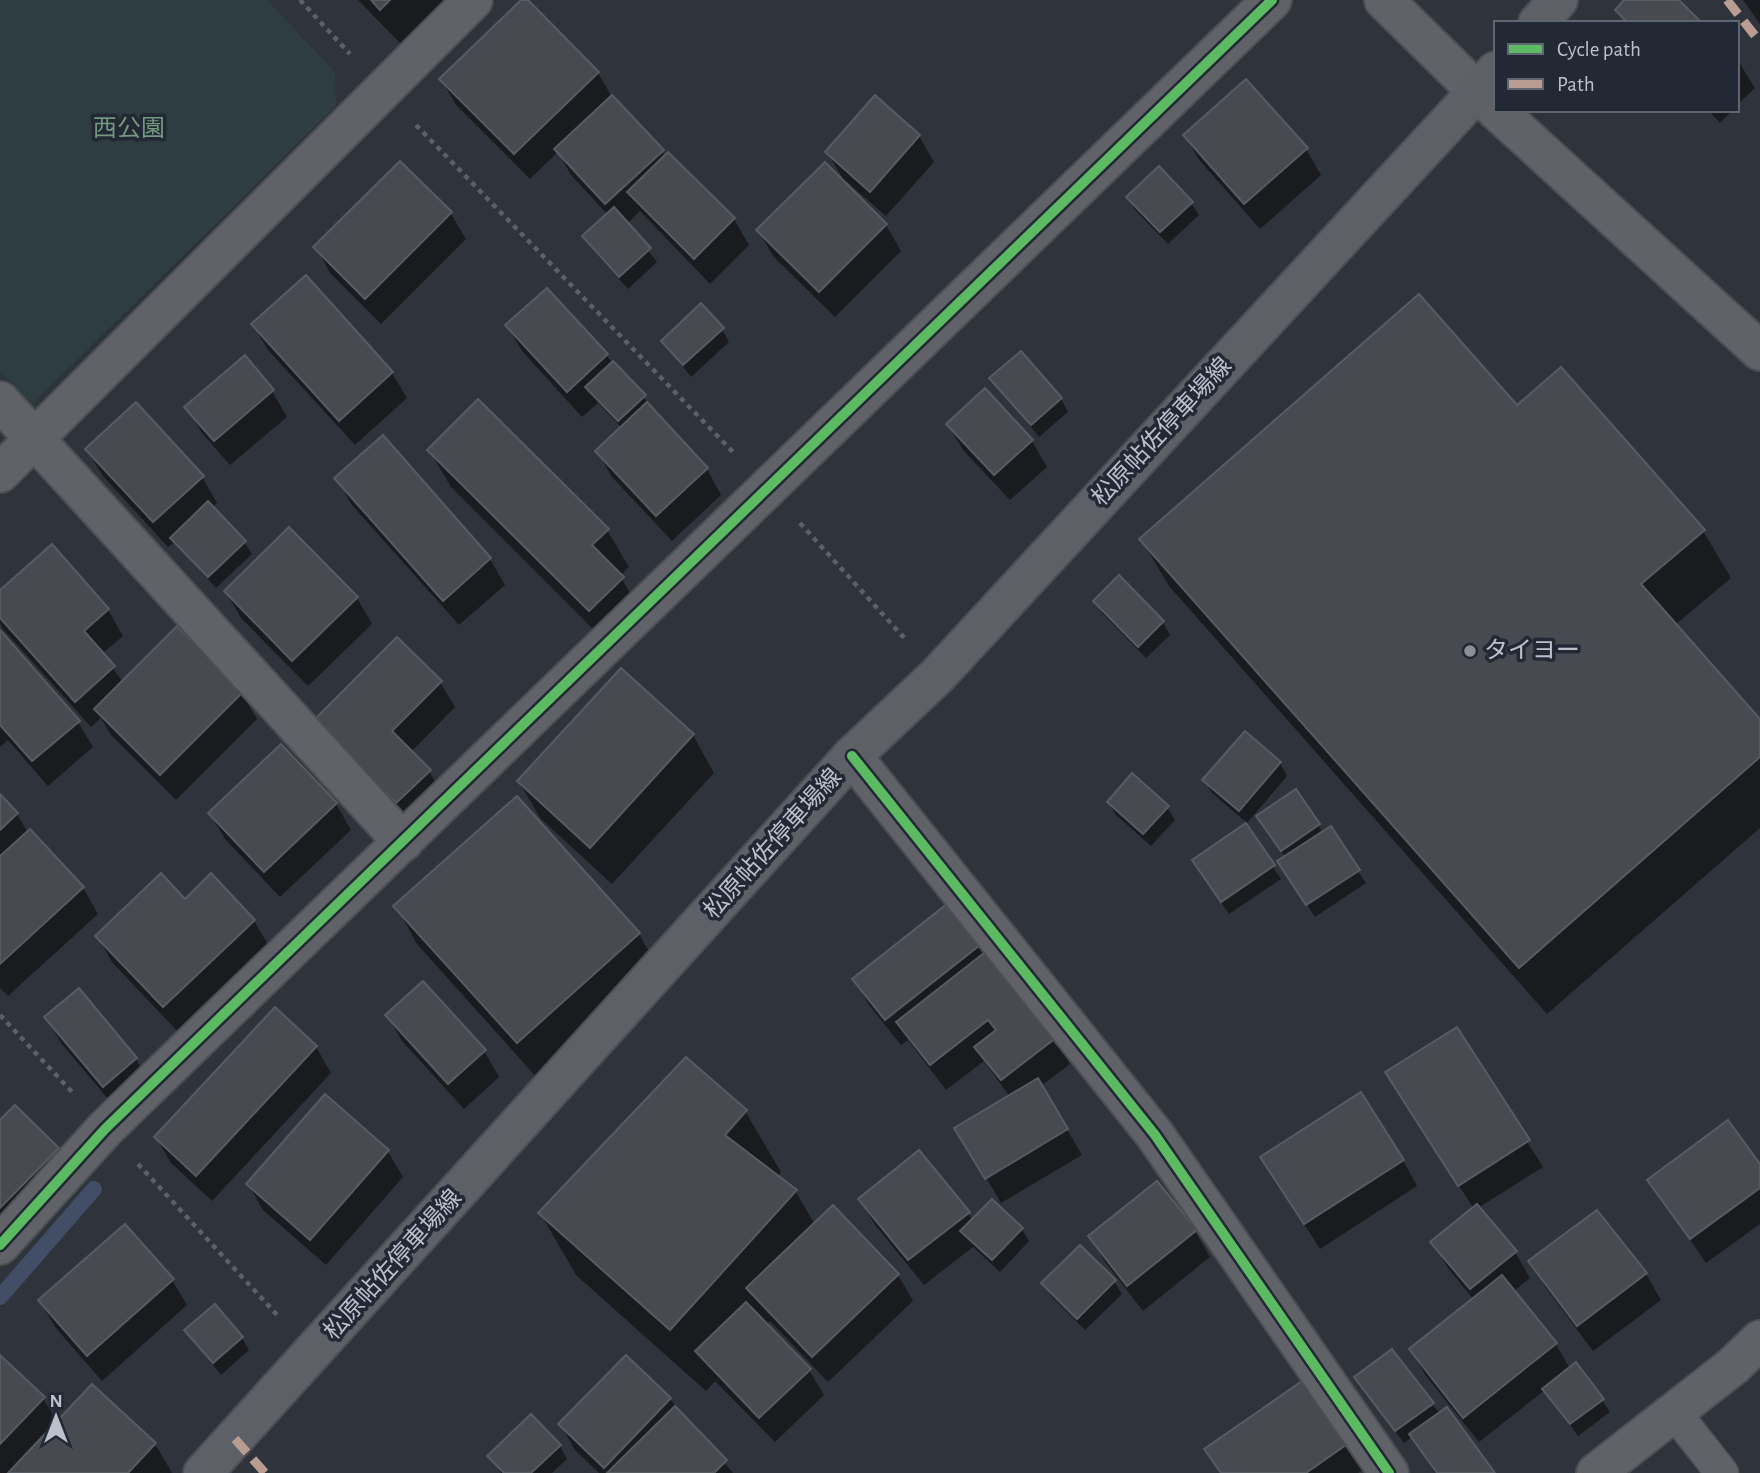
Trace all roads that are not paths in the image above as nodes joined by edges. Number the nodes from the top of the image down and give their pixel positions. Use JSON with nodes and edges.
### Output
{"nodes":[{"id":1,"x":473,"y":0,"type":"edge"},
{"id":2,"x":1272,"y":0,"type":"edge"},
{"id":3,"x":1384,"y":0,"type":"edge"},
{"id":4,"x":1558,"y":0,"type":"edge"},
{"id":5,"x":1540,"y":21,"type":"edge"},
{"id":6,"x":1491,"y":96,"type":"edge"},
{"id":7,"x":1508,"y":112,"type":"edge"},
{"id":8,"x":1760,"y":351,"type":"edge"},
{"id":9,"x":0,"y":401,"type":"edge"},
{"id":10,"x":35,"y":439,"type":"junction"},
{"id":11,"x":0,"y":473,"type":"edge"},
{"id":12,"x":852,"y":756,"type":"junction"},
{"id":13,"x":404,"y":842,"type":"junction"},
{"id":14,"x":0,"y":1245,"type":"edge"},
{"id":15,"x":1760,"y":1340,"type":"edge"},
{"id":16,"x":1674,"y":1412,"type":"junction"},
{"id":17,"x":203,"y":1473,"type":"edge"},
{"id":18,"x":1389,"y":1473,"type":"edge"},
{"id":19,"x":1596,"y":1473,"type":"edge"},
{"id":20,"x":1722,"y":1473,"type":"edge"}],
"edges":[{"from":1,"to":10,"type":"street"},
{"from":2,"to":13,"type":"street"},
{"from":3,"to":6,"type":"street"},
{"from":4,"to":5,"type":"main road"},
{"from":6,"to":12,"type":"main road","name":"松原帖佐停車場線"},
{"from":7,"to":8,"type":"street"},
{"from":9,"to":10,"type":"street"},
{"from":10,"to":11,"type":"street"},
{"from":10,"to":13,"type":"street"},
{"from":12,"to":17,"type":"main road","name":"松原帖佐停車場線"},
{"from":12,"to":18,"type":"street"},
{"from":13,"to":14,"type":"street"},
{"from":15,"to":16,"type":"street"},
{"from":16,"to":19,"type":"street"},
{"from":16,"to":20,"type":"lane"}]}
